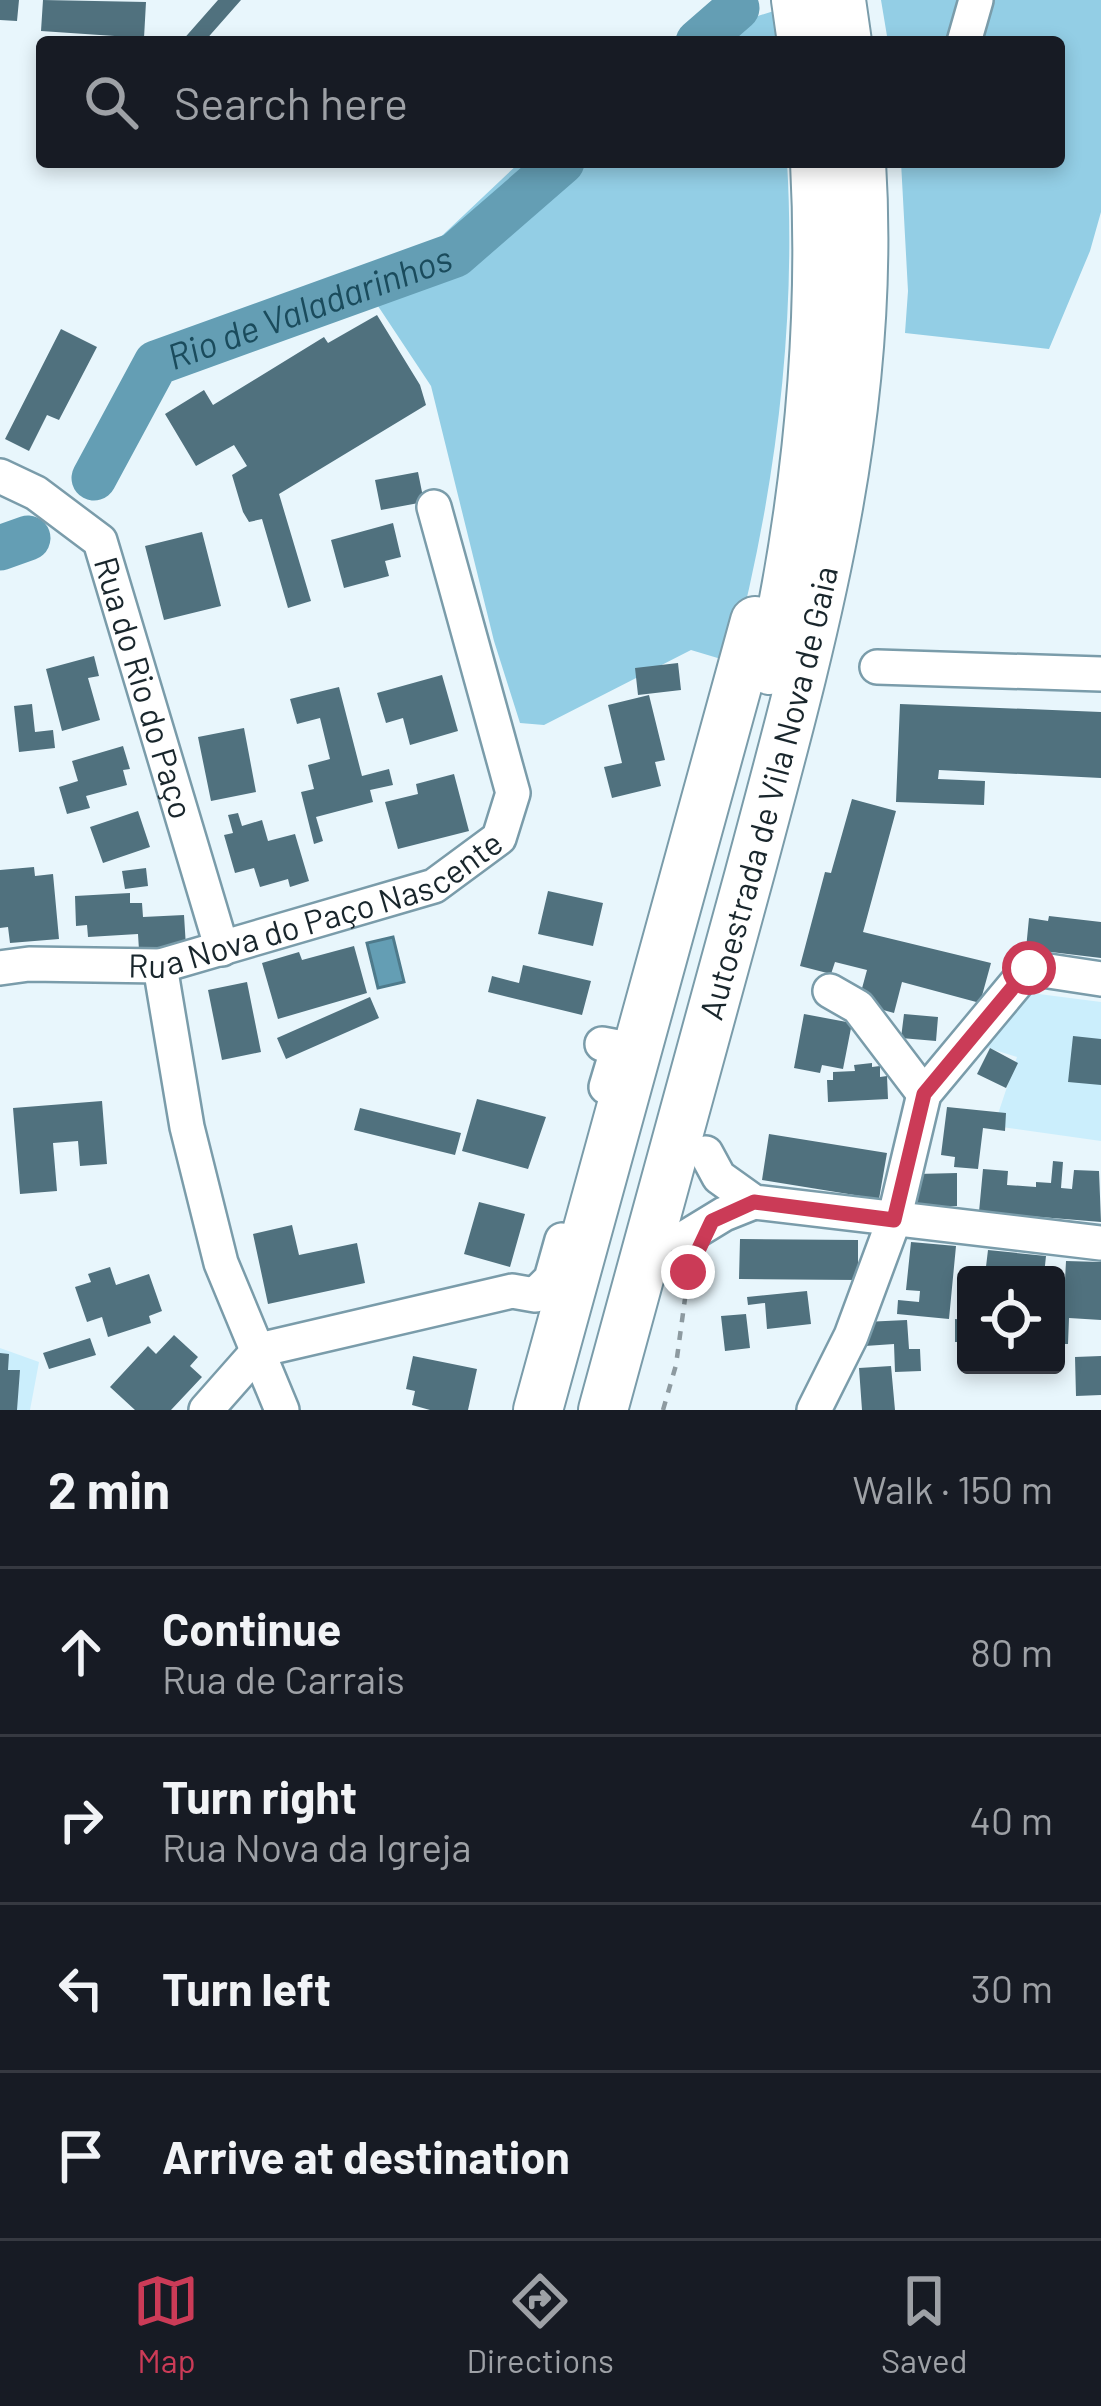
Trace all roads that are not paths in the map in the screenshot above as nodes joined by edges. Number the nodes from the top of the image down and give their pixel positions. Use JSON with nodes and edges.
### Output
{"nodes":[{"id":1,"x":796,"y":0,"type":"edge"},
{"id":2,"x":841,"y":0,"type":"edge"},
{"id":3,"x":976,"y":0,"type":"edge"},
{"id":4,"x":801,"y":36,"type":"edge"},
{"id":5,"x":847,"y":36,"type":"edge"},
{"id":6,"x":966,"y":36,"type":"edge"},
{"id":7,"x":815,"y":168,"type":"edge"},
{"id":8,"x":861,"y":168,"type":"edge"},
{"id":9,"x":806,"y":444,"type":"junction"},
{"id":10,"x":0,"y":476,"type":"edge"},
{"id":11,"x":844,"y":494,"type":"junction"},
{"id":12,"x":434,"y":507,"type":"dead end"},
{"id":13,"x":877,"y":667,"type":"dead end"},
{"id":14,"x":1101,"y":674,"type":"edge"},
{"id":15,"x":222,"y":949,"type":"junction"},
{"id":16,"x":160,"y":966,"type":"junction"},
{"id":17,"x":0,"y":968,"type":"edge"},
{"id":18,"x":1101,"y":979,"type":"edge"},
{"id":19,"x":830,"y":991,"type":"dead end"},
{"id":20,"x":602,"y":1045,"type":"dead end"},
{"id":21,"x":924,"y":1094,"type":"junction"},
{"id":22,"x":706,"y":1154,"type":"junction"},
{"id":23,"x":754,"y":1202,"type":"junction"},
{"id":24,"x":894,"y":1220,"type":"junction"},
{"id":25,"x":698,"y":1230,"type":"junction"},
{"id":26,"x":1101,"y":1243,"type":"edge"},
{"id":27,"x":259,"y":1350,"type":"junction"},
{"id":28,"x":206,"y":1410,"type":"edge"},
{"id":29,"x":282,"y":1410,"type":"edge"},
{"id":30,"x":538,"y":1410,"type":"edge"},
{"id":31,"x":569,"y":1410,"type":"edge"},
{"id":32,"x":603,"y":1410,"type":"edge"},
{"id":33,"x":635,"y":1410,"type":"edge"},
{"id":34,"x":814,"y":1410,"type":"edge"}],
"edges":[{"from":1,"to":4,"type":"highway"},
{"from":2,"to":5,"type":"highway"},
{"from":3,"to":6,"type":"street"},
{"from":7,"to":9,"type":"highway","name":"Autoestrada de Vila Nova de Gaia"},
{"from":8,"to":11,"type":"highway","name":"Autoestrada de Vila Nova de Gaia"},
{"from":9,"to":30,"type":"highway"},
{"from":9,"to":31,"type":"highway","name":"Autoestrada de Vila Nova de Gaia"},
{"from":10,"to":15,"type":"street","name":"Rua do Rio do Paço"},
{"from":11,"to":22,"type":"highway"},
{"from":11,"to":32,"type":"highway","name":"Autoestrada de Vila Nova de Gaia"},
{"from":12,"to":15,"type":"street","name":"Rua Nova do Paço Nascente"},
{"from":13,"to":14,"type":"street"},
{"from":15,"to":16,"type":"street","name":"Rua Nova do Paço Nascente"},
{"from":16,"to":17,"type":"street","name":"Rua Nova do Paço Nascente"},
{"from":16,"to":27,"type":"street"},
{"from":18,"to":21,"type":"street"},
{"from":19,"to":21,"type":"street"},
{"from":20,"to":27,"type":"street"},
{"from":21,"to":24,"type":"street"},
{"from":22,"to":23,"type":"street"},
{"from":22,"to":25,"type":"highway"},
{"from":23,"to":24,"type":"street"},
{"from":23,"to":25,"type":"street"},
{"from":24,"to":26,"type":"street"},
{"from":24,"to":34,"type":"street"},
{"from":25,"to":33,"type":"highway"},
{"from":27,"to":28,"type":"street"},
{"from":27,"to":29,"type":"street"}]}
